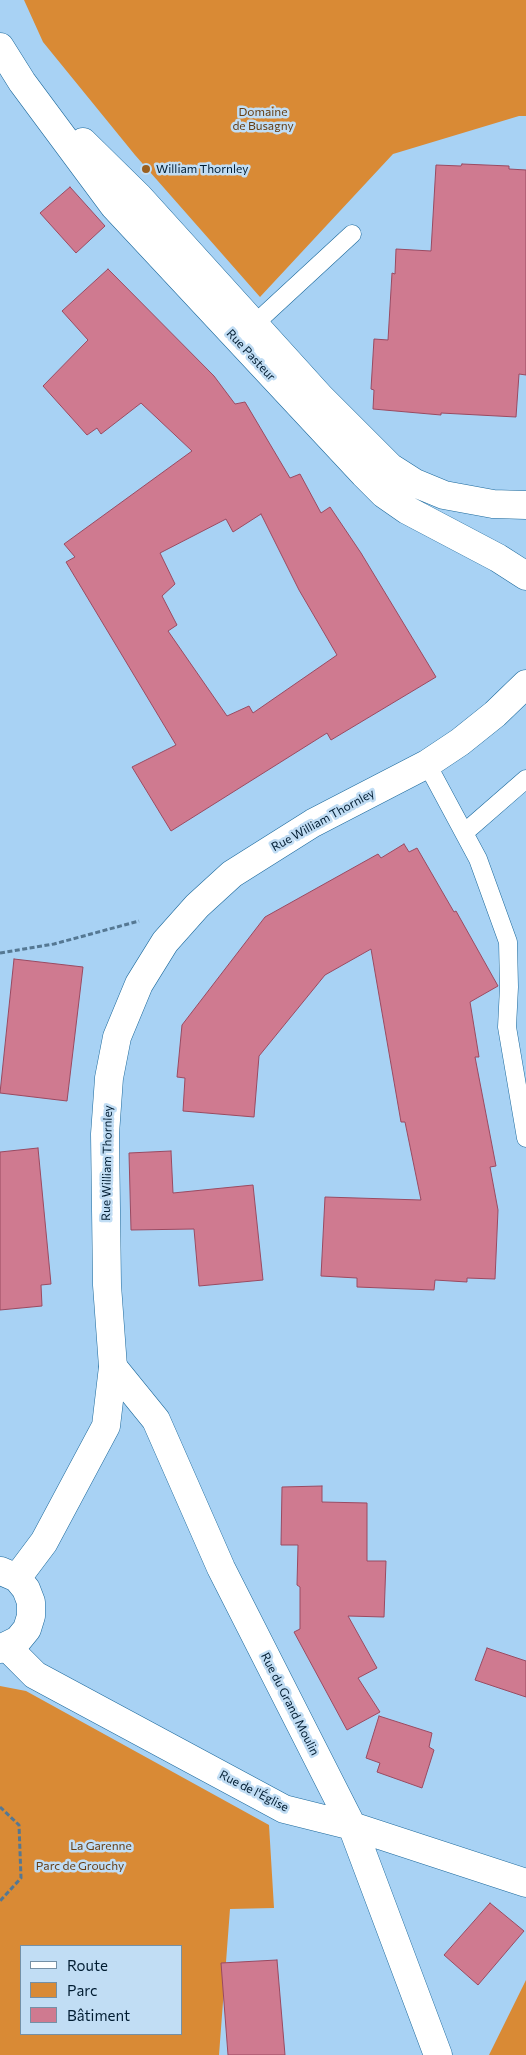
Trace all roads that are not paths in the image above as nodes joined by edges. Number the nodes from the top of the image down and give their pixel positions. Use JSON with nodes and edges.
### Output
{"nodes":[{"id":1,"x":0,"y":47,"type":"edge"},
{"id":2,"x":352,"y":234,"type":"dead end"},
{"id":3,"x":246,"y":331,"type":"junction"},
{"id":4,"x":526,"y":505,"type":"edge"},
{"id":5,"x":526,"y":576,"type":"edge"},
{"id":6,"x":526,"y":684,"type":"edge"},
{"id":7,"x":427,"y":764,"type":"junction"},
{"id":8,"x":526,"y":779,"type":"edge"},
{"id":9,"x":464,"y":833,"type":"junction"},
{"id":10,"x":526,"y":1138,"type":"edge"},
{"id":11,"x":113,"y":1367,"type":"junction"},
{"id":12,"x":9,"y":1574,"type":"edge"},
{"id":13,"x":3,"y":1648,"type":"edge"},
{"id":14,"x":352,"y":1826,"type":"junction"},
{"id":15,"x":526,"y":1883,"type":"edge"},
{"id":16,"x":438,"y":2055,"type":"edge"}],
"edges":[{"from":1,"to":3,"type":"street","name":"Rue Pasteur"},
{"from":2,"to":3,"type":"lane"},
{"from":3,"to":4,"type":"street","name":"Rue Pasteur"},
{"from":3,"to":5,"type":"street","name":"Rue Pasteur"},
{"from":6,"to":7,"type":"street","name":"Rue William Thornley"},
{"from":7,"to":9,"type":"lane"},
{"from":7,"to":11,"type":"street","name":"Rue William Thornley"},
{"from":8,"to":9,"type":"lane"},
{"from":9,"to":10,"type":"lane"},
{"from":11,"to":12,"type":"street","name":"Rue William Thornley"},
{"from":11,"to":14,"type":"street","name":"Rue du Grand Moulin"},
{"from":12,"to":13,"type":"street"},
{"from":13,"to":14,"type":"street","name":"Rue de l'Église"},
{"from":14,"to":15,"type":"street","name":"Rue de l'Église"},
{"from":14,"to":16,"type":"street","name":"Rue du Grand Moulin"}]}
